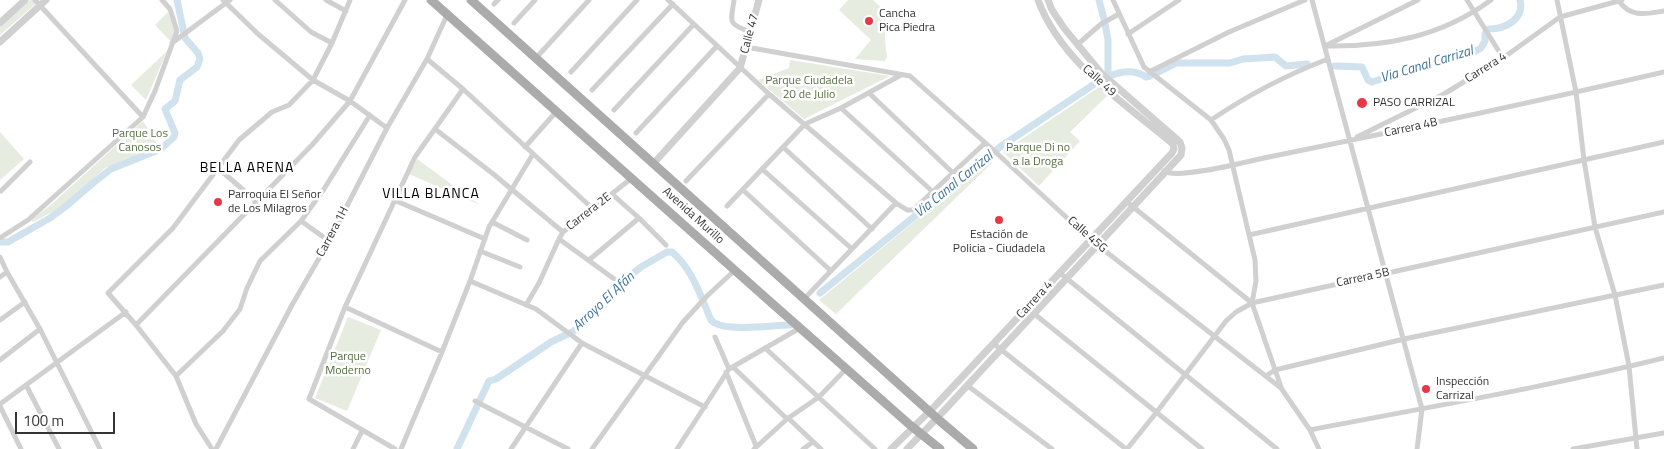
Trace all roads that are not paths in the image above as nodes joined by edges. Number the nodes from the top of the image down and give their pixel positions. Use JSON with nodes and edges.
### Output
{"nodes":[{"id":1,"x":25,"y":0,"type":"edge"},
{"id":2,"x":46,"y":0,"type":"edge"},
{"id":3,"x":162,"y":0,"type":"edge"},
{"id":4,"x":275,"y":0,"type":"edge"},
{"id":5,"x":326,"y":0,"type":"edge"},
{"id":6,"x":350,"y":0,"type":"edge"},
{"id":7,"x":405,"y":0,"type":"edge"},
{"id":8,"x":431,"y":0,"type":"edge"},
{"id":9,"x":471,"y":0,"type":"edge"},
{"id":10,"x":535,"y":0,"type":"edge"},
{"id":11,"x":589,"y":0,"type":"edge"},
{"id":12,"x":637,"y":0,"type":"edge"},
{"id":13,"x":734,"y":0,"type":"edge"},
{"id":14,"x":759,"y":0,"type":"edge"},
{"id":15,"x":1038,"y":0,"type":"edge"},
{"id":16,"x":1048,"y":0,"type":"edge"},
{"id":17,"x":1112,"y":0,"type":"edge"},
{"id":18,"x":1179,"y":0,"type":"edge"},
{"id":19,"x":1304,"y":0,"type":"edge"},
{"id":20,"x":1312,"y":0,"type":"edge"},
{"id":21,"x":1418,"y":0,"type":"edge"},
{"id":22,"x":1467,"y":0,"type":"edge"},
{"id":23,"x":1490,"y":0,"type":"edge"},
{"id":24,"x":1557,"y":0,"type":"edge"},
{"id":25,"x":1621,"y":0,"type":"edge"},
{"id":26,"x":226,"y":1,"type":"edge"},
{"id":27,"x":670,"y":2,"type":"edge"},
{"id":28,"x":37,"y":3,"type":"edge"},
{"id":29,"x":346,"y":11,"type":"junction"},
{"id":30,"x":1664,"y":11,"type":"edge"},
{"id":31,"x":1475,"y":12,"type":"junction"},
{"id":32,"x":448,"y":14,"type":"junction"},
{"id":33,"x":1119,"y":14,"type":"junction"},
{"id":34,"x":1560,"y":16,"type":"junction"},
{"id":35,"x":0,"y":23,"type":"edge"},
{"id":36,"x":514,"y":23,"type":"dead end"},
{"id":37,"x":694,"y":24,"type":"junction"},
{"id":38,"x":750,"y":32,"type":"junction"},
{"id":39,"x":1128,"y":34,"type":"junction"},
{"id":40,"x":0,"y":42,"type":"edge"},
{"id":41,"x":332,"y":43,"type":"junction"},
{"id":42,"x":171,"y":44,"type":"junction"},
{"id":43,"x":1077,"y":45,"type":"junction"},
{"id":44,"x":717,"y":46,"type":"junction"},
{"id":45,"x":1325,"y":46,"type":"junction"},
{"id":46,"x":746,"y":47,"type":"junction"},
{"id":47,"x":536,"y":58,"type":"junction"},
{"id":48,"x":1503,"y":58,"type":"junction"},
{"id":49,"x":427,"y":59,"type":"junction"},
{"id":50,"x":1328,"y":59,"type":"junction"},
{"id":51,"x":740,"y":68,"type":"junction"},
{"id":52,"x":572,"y":72,"type":"dead end"},
{"id":53,"x":1149,"y":72,"type":"junction"},
{"id":54,"x":1664,"y":72,"type":"edge"},
{"id":55,"x":902,"y":75,"type":"junction"},
{"id":56,"x":1099,"y":77,"type":"junction"},
{"id":57,"x":313,"y":80,"type":"junction"},
{"id":58,"x":463,"y":89,"type":"junction"},
{"id":59,"x":592,"y":90,"type":"dead end"},
{"id":60,"x":1576,"y":92,"type":"junction"},
{"id":61,"x":869,"y":93,"type":"junction"},
{"id":62,"x":769,"y":94,"type":"junction"},
{"id":63,"x":350,"y":101,"type":"junction"},
{"id":64,"x":841,"y":108,"type":"junction"},
{"id":65,"x":614,"y":110,"type":"dead end"},
{"id":66,"x":556,"y":112,"type":"junction"},
{"id":67,"x":370,"y":115,"type":"junction"},
{"id":68,"x":143,"y":117,"type":"junction"},
{"id":69,"x":1211,"y":120,"type":"junction"},
{"id":70,"x":805,"y":124,"type":"junction"},
{"id":71,"x":1385,"y":124,"type":"junction"},
{"id":72,"x":387,"y":128,"type":"junction"},
{"id":73,"x":436,"y":130,"type":"junction"},
{"id":74,"x":636,"y":133,"type":"dead end"},
{"id":75,"x":1388,"y":133,"type":"junction"},
{"id":76,"x":1350,"y":141,"type":"junction"},
{"id":77,"x":1664,"y":142,"type":"edge"},
{"id":78,"x":987,"y":145,"type":"junction"},
{"id":79,"x":525,"y":147,"type":"junction"},
{"id":80,"x":783,"y":147,"type":"junction"},
{"id":81,"x":1178,"y":148,"type":"junction"},
{"id":82,"x":534,"y":154,"type":"junction"},
{"id":83,"x":1584,"y":160,"type":"junction"},
{"id":84,"x":30,"y":162,"type":"dead end"},
{"id":85,"x":653,"y":164,"type":"junction"},
{"id":86,"x":1232,"y":165,"type":"junction"},
{"id":87,"x":1159,"y":167,"type":"junction"},
{"id":88,"x":218,"y":168,"type":"junction"},
{"id":89,"x":762,"y":169,"type":"junction"},
{"id":90,"x":952,"y":172,"type":"junction"},
{"id":91,"x":1166,"y":173,"type":"junction"},
{"id":92,"x":632,"y":178,"type":"junction"},
{"id":93,"x":686,"y":181,"type":"dead end"},
{"id":94,"x":512,"y":189,"type":"junction"},
{"id":95,"x":743,"y":190,"type":"junction"},
{"id":96,"x":1,"y":191,"type":"edge"},
{"id":97,"x":933,"y":192,"type":"junction"},
{"id":98,"x":612,"y":194,"type":"junction"},
{"id":99,"x":394,"y":200,"type":"junction"},
{"id":100,"x":256,"y":201,"type":"junction"},
{"id":101,"x":1127,"y":202,"type":"junction"},
{"id":102,"x":896,"y":203,"type":"junction"},
{"id":103,"x":728,"y":206,"type":"dead end"},
{"id":104,"x":1134,"y":207,"type":"junction"},
{"id":105,"x":1368,"y":208,"type":"junction"},
{"id":106,"x":593,"y":209,"type":"junction"},
{"id":107,"x":1664,"y":212,"type":"edge"},
{"id":108,"x":640,"y":218,"type":"junction"},
{"id":109,"x":301,"y":221,"type":"junction"},
{"id":110,"x":492,"y":222,"type":"junction"},
{"id":111,"x":1595,"y":227,"type":"junction"},
{"id":112,"x":872,"y":229,"type":"junction"},
{"id":113,"x":563,"y":232,"type":"junction"},
{"id":114,"x":1250,"y":234,"type":"junction"},
{"id":115,"x":0,"y":238,"type":"edge"},
{"id":116,"x":485,"y":238,"type":"junction"},
{"id":117,"x":558,"y":239,"type":"junction"},
{"id":118,"x":527,"y":240,"type":"dead end"},
{"id":119,"x":1091,"y":240,"type":"junction"},
{"id":120,"x":328,"y":241,"type":"junction"},
{"id":121,"x":666,"y":245,"type":"dead end"},
{"id":122,"x":1098,"y":246,"type":"junction"},
{"id":123,"x":852,"y":249,"type":"junction"},
{"id":124,"x":480,"y":251,"type":"junction"},
{"id":125,"x":0,"y":257,"type":"edge"},
{"id":126,"x":589,"y":260,"type":"junction"},
{"id":127,"x":520,"y":267,"type":"dead end"},
{"id":128,"x":735,"y":270,"type":"junction"},
{"id":129,"x":831,"y":271,"type":"junction"},
{"id":130,"x":7,"y":272,"type":"junction"},
{"id":131,"x":1060,"y":273,"type":"junction"},
{"id":132,"x":1386,"y":273,"type":"junction"},
{"id":133,"x":0,"y":277,"type":"edge"},
{"id":134,"x":1067,"y":279,"type":"junction"},
{"id":135,"x":470,"y":281,"type":"junction"},
{"id":136,"x":617,"y":281,"type":"dead end"},
{"id":137,"x":1664,"y":285,"type":"edge"},
{"id":138,"x":1614,"y":295,"type":"junction"},
{"id":139,"x":804,"y":299,"type":"junction"},
{"id":140,"x":25,"y":302,"type":"junction"},
{"id":141,"x":1252,"y":303,"type":"junction"},
{"id":142,"x":526,"y":305,"type":"junction"},
{"id":143,"x":345,"y":308,"type":"junction"},
{"id":144,"x":1027,"y":308,"type":"junction"},
{"id":145,"x":126,"y":312,"type":"junction"},
{"id":146,"x":1034,"y":314,"type":"junction"},
{"id":147,"x":0,"y":320,"type":"edge"},
{"id":148,"x":136,"y":325,"type":"junction"},
{"id":149,"x":801,"y":328,"type":"junction"},
{"id":150,"x":40,"y":329,"type":"junction"},
{"id":151,"x":1215,"y":336,"type":"junction"},
{"id":152,"x":715,"y":337,"type":"dead end"},
{"id":153,"x":1404,"y":339,"type":"junction"},
{"id":154,"x":582,"y":342,"type":"junction"},
{"id":155,"x":994,"y":344,"type":"junction"},
{"id":156,"x":765,"y":348,"type":"junction"},
{"id":157,"x":1001,"y":350,"type":"junction"},
{"id":158,"x":442,"y":352,"type":"junction"},
{"id":159,"x":1664,"y":358,"type":"edge"},
{"id":160,"x":0,"y":360,"type":"edge"},
{"id":161,"x":56,"y":364,"type":"junction"},
{"id":162,"x":1629,"y":366,"type":"junction"},
{"id":163,"x":729,"y":369,"type":"junction"},
{"id":164,"x":846,"y":369,"type":"junction"},
{"id":165,"x":1275,"y":370,"type":"junction"},
{"id":166,"x":1186,"y":375,"type":"junction"},
{"id":167,"x":176,"y":376,"type":"junction"},
{"id":168,"x":645,"y":376,"type":"junction"},
{"id":169,"x":1266,"y":376,"type":"junction"},
{"id":170,"x":26,"y":385,"type":"junction"},
{"id":171,"x":968,"y":386,"type":"junction"},
{"id":172,"x":1281,"y":388,"type":"junction"},
{"id":173,"x":819,"y":397,"type":"junction"},
{"id":174,"x":476,"y":401,"type":"dead end"},
{"id":175,"x":0,"y":405,"type":"edge"},
{"id":176,"x":705,"y":407,"type":"junction"},
{"id":177,"x":1422,"y":409,"type":"junction"},
{"id":178,"x":930,"y":412,"type":"junction"},
{"id":179,"x":1156,"y":414,"type":"junction"},
{"id":180,"x":787,"y":418,"type":"junction"},
{"id":181,"x":937,"y":419,"type":"junction"},
{"id":182,"x":525,"y":427,"type":"junction"},
{"id":183,"x":914,"y":428,"type":"junction"},
{"id":184,"x":1310,"y":430,"type":"junction"},
{"id":185,"x":362,"y":431,"type":"junction"},
{"id":186,"x":1664,"y":433,"type":"edge"},
{"id":187,"x":922,"y":435,"type":"junction"},
{"id":188,"x":1636,"y":438,"type":"junction"},
{"id":189,"x":813,"y":442,"type":"junction"},
{"id":190,"x":755,"y":448,"type":"edge"},
{"id":191,"x":21,"y":449,"type":"edge"},
{"id":192,"x":59,"y":449,"type":"edge"},
{"id":193,"x":100,"y":449,"type":"edge"},
{"id":194,"x":214,"y":449,"type":"edge"},
{"id":195,"x":353,"y":449,"type":"edge"},
{"id":196,"x":395,"y":449,"type":"edge"},
{"id":197,"x":401,"y":449,"type":"edge"},
{"id":198,"x":511,"y":449,"type":"edge"},
{"id":199,"x":568,"y":449,"type":"edge"},
{"id":200,"x":592,"y":449,"type":"edge"},
{"id":201,"x":677,"y":449,"type":"edge"},
{"id":202,"x":803,"y":449,"type":"edge"},
{"id":203,"x":821,"y":449,"type":"edge"},
{"id":204,"x":875,"y":449,"type":"edge"},
{"id":205,"x":892,"y":449,"type":"edge"},
{"id":206,"x":907,"y":449,"type":"edge"},
{"id":207,"x":940,"y":449,"type":"edge"},
{"id":208,"x":973,"y":449,"type":"edge"},
{"id":209,"x":1052,"y":449,"type":"edge"},
{"id":210,"x":1127,"y":449,"type":"edge"},
{"id":211,"x":1202,"y":449,"type":"edge"},
{"id":212,"x":1277,"y":449,"type":"edge"},
{"id":213,"x":1319,"y":449,"type":"edge"},
{"id":214,"x":1417,"y":449,"type":"edge"},
{"id":215,"x":1573,"y":449,"type":"edge"},
{"id":216,"x":1638,"y":449,"type":"edge"}],
"edges":[{"from":1,"to":35,"type":"street"},
{"from":2,"to":28,"type":"street"},
{"from":3,"to":42,"type":"street"},
{"from":4,"to":41,"type":"street"},
{"from":5,"to":29,"type":"street"},
{"from":6,"to":29,"type":"street"},
{"from":7,"to":63,"type":"street"},
{"from":8,"to":32,"type":"main road","name":"Avenida Murillo"},
{"from":9,"to":47,"type":"main road","name":"Avenida Murillo"},
{"from":10,"to":36,"type":"street"},
{"from":11,"to":47,"type":"street"},
{"from":12,"to":52,"type":"street"},
{"from":13,"to":38,"type":"street"},
{"from":14,"to":38,"type":"street","name":"Calle 47"},
{"from":15,"to":56,"type":"street","name":"Calle 49"},
{"from":16,"to":43,"type":"street","name":"Calle 49"},
{"from":17,"to":33,"type":"street"},
{"from":18,"to":39,"type":"street"},
{"from":19,"to":53,"type":"street"},
{"from":20,"to":45,"type":"street"},
{"from":21,"to":45,"type":"street"},
{"from":22,"to":31,"type":"street"},
{"from":23,"to":31,"type":"street"},
{"from":24,"to":34,"type":"street"},
{"from":25,"to":30,"type":"street"},
{"from":25,"to":34,"type":"street","name":"Carrera 4"},
{"from":26,"to":42,"type":"street"},
{"from":26,"to":57,"type":"street"},
{"from":27,"to":37,"type":"street"},
{"from":27,"to":59,"type":"street"},
{"from":28,"to":40,"type":"street"},
{"from":28,"to":68,"type":"street"},
{"from":29,"to":41,"type":"street"},
{"from":31,"to":45,"type":"street"},
{"from":31,"to":48,"type":"street"},
{"from":32,"to":49,"type":"street","name":"Carrera 1H"},
{"from":32,"to":66,"type":"main road","name":"Avenida Murillo"},
{"from":33,"to":39,"type":"street"},
{"from":33,"to":43,"type":"street"},
{"from":34,"to":48,"type":"street","name":"Carrera 4"},
{"from":34,"to":60,"type":"street"},
{"from":37,"to":44,"type":"street"},
{"from":37,"to":65,"type":"street"},
{"from":38,"to":46,"type":"street","name":"Calle 47"},
{"from":39,"to":53,"type":"street"},
{"from":41,"to":57,"type":"street"},
{"from":42,"to":68,"type":"street"},
{"from":43,"to":56,"type":"street","name":"Calle 49"},
{"from":44,"to":51,"type":"street"},
{"from":44,"to":74,"type":"street"},
{"from":45,"to":50,"type":"street"},
{"from":46,"to":51,"type":"street","name":"Calle 47"},
{"from":46,"to":55,"type":"street"},
{"from":47,"to":85,"type":"main road","name":"Avenida Murillo"},
{"from":48,"to":71,"type":"street","name":"Carrera 4"},
{"from":49,"to":58,"type":"street"},
{"from":49,"to":72,"type":"street","name":"Carrera 1H"},
{"from":50,"to":69,"type":"street"},
{"from":50,"to":76,"type":"street"},
{"from":51,"to":62,"type":"street"},
{"from":51,"to":85,"type":"street"},
{"from":53,"to":69,"type":"street"},
{"from":54,"to":60,"type":"street","name":"Carrera 4B"},
{"from":55,"to":61,"type":"street"},
{"from":55,"to":78,"type":"street","name":"Calle 45G"},
{"from":56,"to":81,"type":"street","name":"Calle 49"},
{"from":57,"to":63,"type":"street"},
{"from":57,"to":88,"type":"street"},
{"from":58,"to":73,"type":"street"},
{"from":58,"to":79,"type":"street"},
{"from":60,"to":75,"type":"street","name":"Carrera 4B"},
{"from":60,"to":83,"type":"street"},
{"from":61,"to":64,"type":"street"},
{"from":61,"to":90,"type":"street"},
{"from":62,"to":70,"type":"street"},
{"from":62,"to":93,"type":"street"},
{"from":63,"to":67,"type":"street"},
{"from":63,"to":100,"type":"street"},
{"from":64,"to":70,"type":"street"},
{"from":64,"to":97,"type":"street"},
{"from":66,"to":79,"type":"street"},
{"from":66,"to":92,"type":"main road","name":"Avenida Murillo"},
{"from":67,"to":72,"type":"street"},
{"from":67,"to":109,"type":"street"},
{"from":68,"to":115,"type":"street"},
{"from":69,"to":86,"type":"street"},
{"from":70,"to":80,"type":"street"},
{"from":70,"to":102,"type":"street"},
{"from":71,"to":75,"type":"street"},
{"from":71,"to":76,"type":"street","name":"Carrera 4"},
{"from":72,"to":120,"type":"street","name":"Carrera 1H"},
{"from":73,"to":94,"type":"street"},
{"from":73,"to":99,"type":"street"},
{"from":75,"to":76,"type":"street","name":"Carrera 4B"},
{"from":76,"to":86,"type":"street","name":"Carrera 4B"},
{"from":76,"to":105,"type":"street"},
{"from":77,"to":83,"type":"street"},
{"from":78,"to":90,"type":"street"},
{"from":78,"to":119,"type":"street","name":"Calle 45G"},
{"from":79,"to":82,"type":"street"},
{"from":80,"to":89,"type":"street"},
{"from":80,"to":112,"type":"street"},
{"from":81,"to":87,"type":"street","name":"Carrera 4"},
{"from":81,"to":91,"type":"street","name":"Carrera 4"},
{"from":82,"to":94,"type":"street"},
{"from":82,"to":106,"type":"street"},
{"from":83,"to":105,"type":"street"},
{"from":83,"to":111,"type":"street"},
{"from":84,"to":96,"type":"street"},
{"from":85,"to":139,"type":"main road","name":"Avenida Murillo"},
{"from":86,"to":91,"type":"street","name":"Carrera 4B"},
{"from":86,"to":114,"type":"street"},
{"from":87,"to":91,"type":"street"},
{"from":87,"to":101,"type":"street","name":"Carrera 4"},
{"from":88,"to":100,"type":"street"},
{"from":88,"to":145,"type":"street"},
{"from":89,"to":95,"type":"street"},
{"from":89,"to":123,"type":"street"},
{"from":90,"to":97,"type":"street"},
{"from":91,"to":104,"type":"street","name":"Carrera 4"},
{"from":92,"to":98,"type":"street","name":"Carrera 2E"},
{"from":92,"to":128,"type":"main road","name":"Avenida Murillo"},
{"from":94,"to":110,"type":"street"},
{"from":94,"to":113,"type":"street"},
{"from":95,"to":103,"type":"street"},
{"from":95,"to":129,"type":"street"},
{"from":97,"to":102,"type":"street"},
{"from":98,"to":106,"type":"street","name":"Carrera 2E"},
{"from":98,"to":108,"type":"street"},
{"from":99,"to":116,"type":"street"},
{"from":99,"to":143,"type":"street"},
{"from":100,"to":148,"type":"street"},
{"from":101,"to":104,"type":"street"},
{"from":101,"to":119,"type":"street","name":"Carrera 4"},
{"from":102,"to":112,"type":"street"},
{"from":104,"to":122,"type":"street","name":"Carrera 4"},
{"from":104,"to":141,"type":"street"},
{"from":105,"to":114,"type":"street"},
{"from":105,"to":132,"type":"street"},
{"from":106,"to":113,"type":"street","name":"Carrera 2E"},
{"from":107,"to":111,"type":"street","name":"Carrera 5B"},
{"from":108,"to":121,"type":"street"},
{"from":108,"to":126,"type":"street"},
{"from":109,"to":120,"type":"street"},
{"from":109,"to":167,"type":"street"},
{"from":110,"to":116,"type":"street"},
{"from":110,"to":118,"type":"street"},
{"from":111,"to":132,"type":"street","name":"Carrera 5B"},
{"from":111,"to":138,"type":"street"},
{"from":112,"to":123,"type":"street"},
{"from":113,"to":117,"type":"street","name":"Carrera 2E"},
{"from":114,"to":141,"type":"street"},
{"from":116,"to":124,"type":"street"},
{"from":117,"to":126,"type":"street"},
{"from":117,"to":142,"type":"street","name":"Carrera 2E"},
{"from":119,"to":122,"type":"street","name":"Calle 45G"},
{"from":119,"to":131,"type":"street","name":"Carrera 4"},
{"from":120,"to":194,"type":"street","name":"Carrera 1H"},
{"from":122,"to":134,"type":"street","name":"Carrera 4"},
{"from":122,"to":151,"type":"street","name":"Calle 45G"},
{"from":123,"to":129,"type":"street"},
{"from":124,"to":127,"type":"street"},
{"from":124,"to":135,"type":"street"},
{"from":125,"to":130,"type":"street"},
{"from":126,"to":136,"type":"street"},
{"from":128,"to":149,"type":"main road","name":"Avenida Murillo"},
{"from":128,"to":168,"type":"street"},
{"from":129,"to":139,"type":"street"},
{"from":130,"to":133,"type":"street"},
{"from":130,"to":140,"type":"street"},
{"from":131,"to":134,"type":"street"},
{"from":131,"to":144,"type":"street","name":"Carrera 4"},
{"from":132,"to":141,"type":"street","name":"Carrera 5B"},
{"from":132,"to":153,"type":"street"},
{"from":134,"to":146,"type":"street","name":"Carrera 4"},
{"from":134,"to":166,"type":"street"},
{"from":135,"to":142,"type":"street"},
{"from":135,"to":158,"type":"street"},
{"from":137,"to":138,"type":"street"},
{"from":138,"to":153,"type":"street"},
{"from":138,"to":162,"type":"street"},
{"from":139,"to":178,"type":"main road","name":"Avenida Murillo"},
{"from":140,"to":147,"type":"street"},
{"from":140,"to":150,"type":"street"},
{"from":141,"to":151,"type":"street","name":"Carrera 5B"},
{"from":141,"to":165,"type":"street","name":"Calle 45G"},
{"from":142,"to":154,"type":"street"},
{"from":143,"to":158,"type":"street"},
{"from":143,"to":185,"type":"street"},
{"from":144,"to":146,"type":"street"},
{"from":144,"to":155,"type":"street","name":"Carrera 4"},
{"from":145,"to":148,"type":"street"},
{"from":145,"to":161,"type":"street"},
{"from":146,"to":157,"type":"street","name":"Carrera 4"},
{"from":146,"to":179,"type":"street"},
{"from":148,"to":167,"type":"street"},
{"from":149,"to":156,"type":"street"},
{"from":149,"to":164,"type":"main road","name":"Avenida Murillo"},
{"from":150,"to":160,"type":"street"},
{"from":150,"to":161,"type":"street"},
{"from":151,"to":166,"type":"street","name":"Carrera 5B"},
{"from":151,"to":169,"type":"street","name":"Calle 45G"},
{"from":152,"to":163,"type":"street"},
{"from":153,"to":165,"type":"street"},
{"from":153,"to":177,"type":"street"},
{"from":154,"to":168,"type":"street"},
{"from":154,"to":182,"type":"street"},
{"from":155,"to":157,"type":"street"},
{"from":155,"to":178,"type":"street","name":"Carrera 4"},
{"from":156,"to":163,"type":"street"},
{"from":156,"to":173,"type":"street"},
{"from":157,"to":171,"type":"street","name":"Carrera 4"},
{"from":157,"to":210,"type":"street"},
{"from":158,"to":197,"type":"street"},
{"from":159,"to":162,"type":"street"},
{"from":161,"to":170,"type":"street"},
{"from":161,"to":193,"type":"street"},
{"from":162,"to":177,"type":"street"},
{"from":162,"to":188,"type":"street"},
{"from":163,"to":176,"type":"street"},
{"from":163,"to":180,"type":"street"},
{"from":163,"to":190,"type":"street"},
{"from":164,"to":173,"type":"street"},
{"from":164,"to":183,"type":"main road","name":"Avenida Murillo"},
{"from":165,"to":169,"type":"street"},
{"from":165,"to":172,"type":"street","name":"Calle 45G"},
{"from":166,"to":179,"type":"street","name":"Carrera 5B"},
{"from":166,"to":212,"type":"street"},
{"from":167,"to":194,"type":"street"},
{"from":168,"to":176,"type":"street"},
{"from":168,"to":200,"type":"street"},
{"from":169,"to":172,"type":"street","name":"Calle 45G"},
{"from":170,"to":175,"type":"street"},
{"from":170,"to":192,"type":"street"},
{"from":171,"to":181,"type":"street","name":"Carrera 4"},
{"from":171,"to":209,"type":"street"},
{"from":172,"to":184,"type":"street","name":"Calle 45G"},
{"from":173,"to":180,"type":"street"},
{"from":173,"to":204,"type":"street"},
{"from":174,"to":182,"type":"street"},
{"from":175,"to":191,"type":"street"},
{"from":176,"to":201,"type":"street"},
{"from":177,"to":184,"type":"street"},
{"from":177,"to":214,"type":"street"},
{"from":178,"to":181,"type":"main road","name":"Avenida Murillo"},
{"from":178,"to":183,"type":"street","name":"Carrera 4"},
{"from":179,"to":210,"type":"street","name":"Carrera 5B"},
{"from":179,"to":211,"type":"street"},
{"from":180,"to":189,"type":"street"},
{"from":180,"to":190,"type":"street"},
{"from":181,"to":187,"type":"street","name":"Carrera 4"},
{"from":181,"to":208,"type":"main road","name":"Avenida Murillo"},
{"from":182,"to":198,"type":"street"},
{"from":182,"to":199,"type":"street"},
{"from":183,"to":187,"type":"main road","name":"Avenida Murillo"},
{"from":183,"to":205,"type":"street","name":"Carrera 4"},
{"from":184,"to":213,"type":"street","name":"Calle 45G"},
{"from":185,"to":195,"type":"street"},
{"from":185,"to":196,"type":"street"},
{"from":186,"to":188,"type":"street"},
{"from":187,"to":206,"type":"street","name":"Carrera 4"},
{"from":187,"to":207,"type":"main road","name":"Avenida Murillo"},
{"from":188,"to":215,"type":"street"},
{"from":188,"to":216,"type":"street"},
{"from":189,"to":202,"type":"street"},
{"from":189,"to":203,"type":"street"}]}
